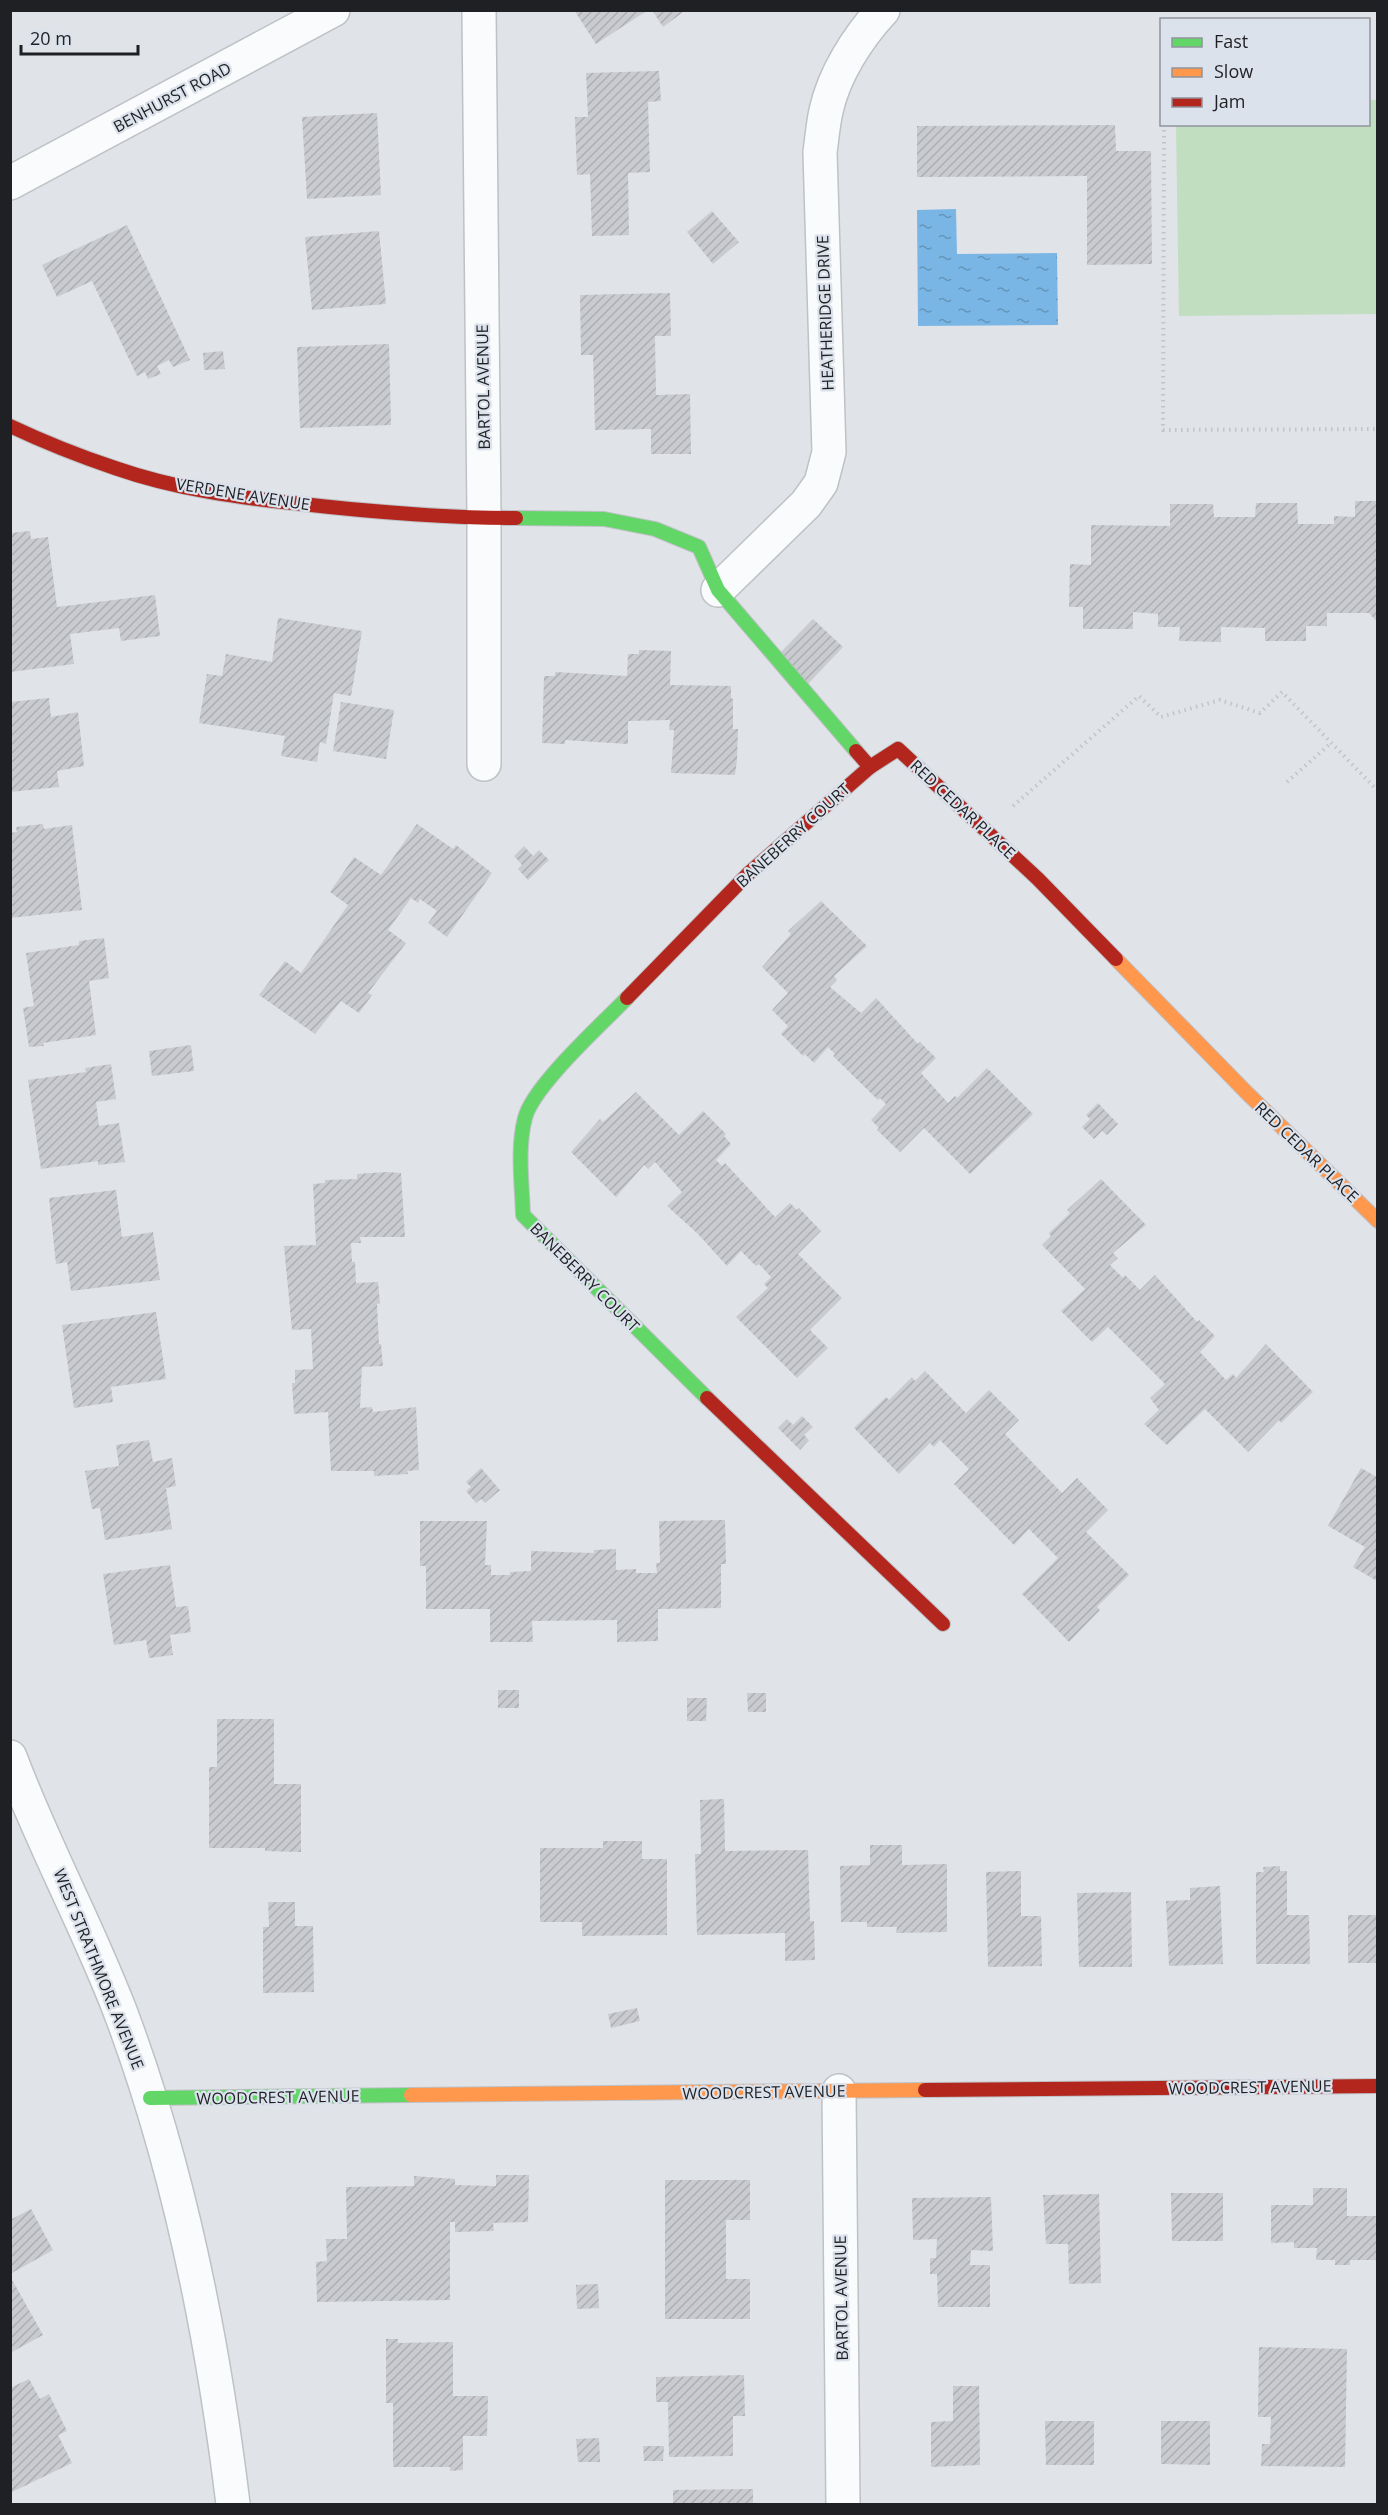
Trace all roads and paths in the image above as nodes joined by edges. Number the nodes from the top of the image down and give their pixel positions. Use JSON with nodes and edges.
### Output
{"nodes":[{"id":1,"x":333,"y":10,"type":"edge"},
{"id":2,"x":478,"y":10,"type":"edge"},
{"id":3,"x":883,"y":10,"type":"edge"},
{"id":4,"x":1164,"y":126,"type":"edge"},
{"id":5,"x":10,"y":183,"type":"edge"},
{"id":6,"x":10,"y":426,"type":"edge"},
{"id":7,"x":1377,"y":429,"type":"edge"},
{"id":8,"x":484,"y":518,"type":"junction"},
{"id":9,"x":718,"y":590,"type":"junction"},
{"id":10,"x":1331,"y":743,"type":"junction"},
{"id":11,"x":484,"y":764,"type":"dead end"},
{"id":12,"x":870,"y":767,"type":"junction"},
{"id":13,"x":1287,"y":782,"type":"dead end"},
{"id":14,"x":1377,"y":791,"type":"edge"},
{"id":15,"x":975,"y":819,"type":"junction"},
{"id":16,"x":1377,"y":1221,"type":"edge"},
{"id":17,"x":943,"y":1624,"type":"dead end"},
{"id":18,"x":10,"y":1757,"type":"edge"},
{"id":19,"x":1377,"y":2086,"type":"edge"},
{"id":20,"x":840,"y":2091,"type":"junction"},
{"id":21,"x":150,"y":2098,"type":"junction"},
{"id":22,"x":232,"y":2505,"type":"edge"},
{"id":23,"x":843,"y":2505,"type":"edge"}],
"edges":[{"from":1,"to":5,"type":"street","name":"BENHURST ROAD"},
{"from":2,"to":8,"type":"street","name":"BARTOL AVENUE"},
{"from":3,"to":9,"type":"street","name":"HEATHERIDGE DRIVE"},
{"from":4,"to":7,"type":"path"},
{"from":6,"to":8,"type":"street","name":"VERDENE AVENUE"},
{"from":8,"to":9,"type":"street"},
{"from":8,"to":11,"type":"street","name":"BARTOL AVENUE"},
{"from":9,"to":12,"type":"street"},
{"from":10,"to":13,"type":"path"},
{"from":10,"to":14,"type":"path"},
{"from":10,"to":15,"type":"path"},
{"from":12,"to":15,"type":"street","name":"RED CEDAR PLACE"},
{"from":12,"to":17,"type":"street","name":"BANEBERRY COURT"},
{"from":15,"to":16,"type":"street","name":"RED CEDAR PLACE"},
{"from":18,"to":21,"type":"street","name":"WEST STRATHMORE AVENUE"},
{"from":19,"to":20,"type":"street","name":"WOODCREST AVENUE"},
{"from":20,"to":21,"type":"street","name":"WOODCREST AVENUE"},
{"from":20,"to":23,"type":"street","name":"BARTOL AVENUE"},
{"from":21,"to":22,"type":"street","name":"WEST STRATHMORE AVENUE"}]}
